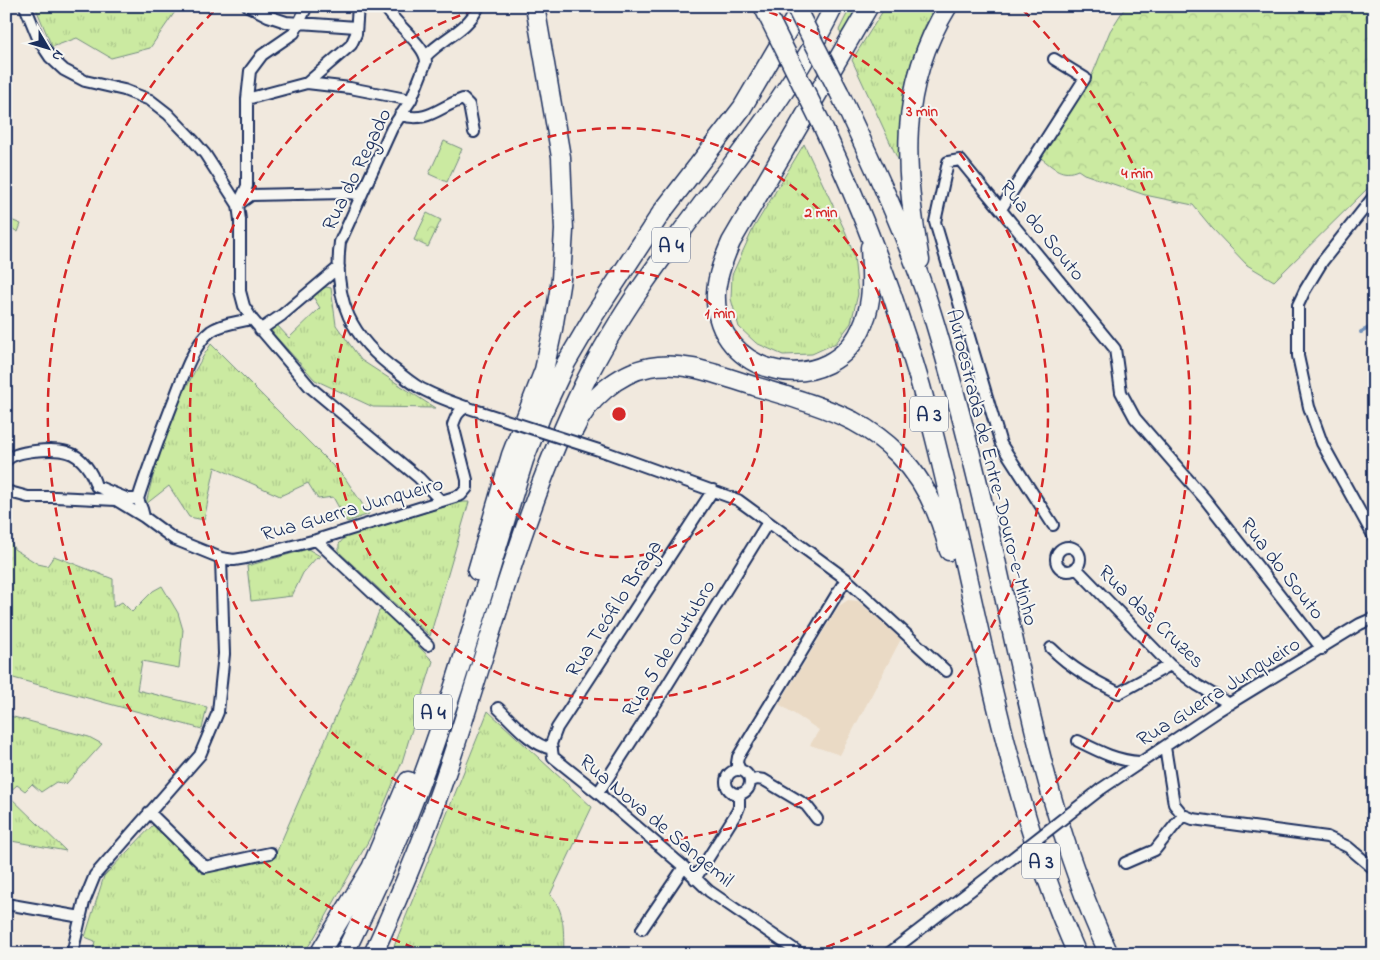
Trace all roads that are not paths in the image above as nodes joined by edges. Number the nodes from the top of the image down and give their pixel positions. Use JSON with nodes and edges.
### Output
{"nodes":[{"id":1,"x":25,"y":6,"type":"edge"},
{"id":2,"x":248,"y":6,"type":"edge"},
{"id":3,"x":308,"y":6,"type":"edge"},
{"id":4,"x":358,"y":6,"type":"edge"},
{"id":5,"x":385,"y":6,"type":"edge"},
{"id":6,"x":479,"y":6,"type":"edge"},
{"id":7,"x":535,"y":6,"type":"edge"},
{"id":8,"x":763,"y":6,"type":"edge"},
{"id":9,"x":795,"y":6,"type":"edge"},
{"id":10,"x":802,"y":6,"type":"edge"},
{"id":11,"x":834,"y":6,"type":"edge"},
{"id":12,"x":869,"y":6,"type":"edge"},
{"id":13,"x":948,"y":6,"type":"edge"},
{"id":14,"x":299,"y":22,"type":"junction"},
{"id":15,"x":356,"y":27,"type":"junction"},
{"id":16,"x":426,"y":56,"type":"junction"},
{"id":17,"x":1054,"y":59,"type":"dead end"},
{"id":18,"x":307,"y":83,"type":"junction"},
{"id":19,"x":246,"y":99,"type":"junction"},
{"id":20,"x":411,"y":100,"type":"junction"},
{"id":21,"x":400,"y":115,"type":"junction"},
{"id":22,"x":474,"y":132,"type":"dead end"},
{"id":23,"x":362,"y":194,"type":"junction"},
{"id":24,"x":1374,"y":196,"type":"edge"},
{"id":25,"x":238,"y":205,"type":"junction"},
{"id":26,"x":1001,"y":209,"type":"junction"},
{"id":27,"x":870,"y":237,"type":"junction"},
{"id":28,"x":339,"y":267,"type":"junction"},
{"id":29,"x":927,"y":300,"type":"junction"},
{"id":30,"x":252,"y":319,"type":"junction"},
{"id":31,"x":260,"y":330,"type":"junction"},
{"id":32,"x":467,"y":407,"type":"junction"},
{"id":33,"x":6,"y":461,"type":"edge"},
{"id":34,"x":713,"y":490,"type":"junction"},
{"id":35,"x":6,"y":491,"type":"edge"},
{"id":36,"x":138,"y":499,"type":"junction"},
{"id":37,"x":440,"y":500,"type":"junction"},
{"id":38,"x":535,"y":500,"type":"junction"},
{"id":39,"x":144,"y":517,"type":"junction"},
{"id":40,"x":768,"y":522,"type":"junction"},
{"id":41,"x":1053,"y":525,"type":"dead end"},
{"id":42,"x":1374,"y":537,"type":"edge"},
{"id":43,"x":316,"y":540,"type":"junction"},
{"id":44,"x":221,"y":558,"type":"junction"},
{"id":45,"x":1076,"y":568,"type":"dead end"},
{"id":46,"x":846,"y":579,"type":"junction"},
{"id":47,"x":972,"y":596,"type":"junction"},
{"id":48,"x":1374,"y":618,"type":"edge"},
{"id":49,"x":428,"y":645,"type":"dead end"},
{"id":50,"x":1051,"y":648,"type":"dead end"},
{"id":51,"x":1322,"y":649,"type":"junction"},
{"id":52,"x":1170,"y":665,"type":"junction"},
{"id":53,"x":946,"y":671,"type":"dead end"},
{"id":54,"x":1230,"y":704,"type":"junction"},
{"id":55,"x":498,"y":708,"type":"dead end"},
{"id":56,"x":1078,"y":740,"type":"dead end"},
{"id":57,"x":1165,"y":747,"type":"junction"},
{"id":58,"x":552,"y":749,"type":"junction"},
{"id":59,"x":1140,"y":762,"type":"junction"},
{"id":60,"x":740,"y":770,"type":"junction"},
{"id":61,"x":751,"y":781,"type":"junction"},
{"id":62,"x":598,"y":793,"type":"junction"},
{"id":63,"x":739,"y":795,"type":"junction"},
{"id":64,"x":149,"y":812,"type":"junction"},
{"id":65,"x":1183,"y":815,"type":"junction"},
{"id":66,"x":817,"y":819,"type":"dead end"},
{"id":67,"x":270,"y":853,"type":"dead end"},
{"id":68,"x":1125,"y":863,"type":"dead end"},
{"id":69,"x":684,"y":867,"type":"junction"},
{"id":70,"x":1374,"y":869,"type":"edge"},
{"id":71,"x":694,"y":879,"type":"junction"},
{"id":72,"x":6,"y":904,"type":"edge"},
{"id":73,"x":81,"y":917,"type":"junction"},
{"id":74,"x":642,"y":928,"type":"dead end"},
{"id":75,"x":72,"y":954,"type":"edge"},
{"id":76,"x":319,"y":954,"type":"edge"},
{"id":77,"x":344,"y":954,"type":"edge"},
{"id":78,"x":373,"y":954,"type":"edge"},
{"id":79,"x":801,"y":954,"type":"edge"},
{"id":80,"x":888,"y":954,"type":"edge"},
{"id":81,"x":1077,"y":954,"type":"edge"},
{"id":82,"x":1109,"y":954,"type":"edge"}],
"edges":[{"from":1,"to":25,"type":"street"},
{"from":2,"to":14,"type":"street"},
{"from":3,"to":14,"type":"street"},
{"from":4,"to":15,"type":"street"},
{"from":5,"to":16,"type":"street"},
{"from":6,"to":16,"type":"street"},
{"from":7,"to":76,"type":"highway","number":"A 4"},
{"from":8,"to":27,"type":"highway","number":"A 3","bridge":true},
{"from":9,"to":29,"type":"highway","name":"Autoestrada de Entre-Douro-e-Minho","number":"A 3","bridge":true},
{"from":10,"to":77,"type":"highway","number":"A 4"},
{"from":11,"to":38,"type":"highway","number":"A 4"},
{"from":12,"to":27,"type":"highway"},
{"from":13,"to":29,"type":"highway"},
{"from":14,"to":15,"type":"street"},
{"from":14,"to":19,"type":"street"},
{"from":15,"to":18,"type":"street"},
{"from":16,"to":20,"type":"street","name":"Rua do Regado"},
{"from":17,"to":26,"type":"street"},
{"from":18,"to":19,"type":"street"},
{"from":18,"to":20,"type":"street"},
{"from":19,"to":25,"type":"street"},
{"from":20,"to":21,"type":"street","name":"Rua do Regado"},
{"from":21,"to":22,"type":"street"},
{"from":21,"to":23,"type":"street","name":"Rua do Regado"},
{"from":23,"to":25,"type":"street"},
{"from":23,"to":28,"type":"street","name":"Rua do Regado"},
{"from":24,"to":42,"type":"street"},
{"from":25,"to":30,"type":"street"},
{"from":26,"to":41,"type":"street","name":"Rua do Souto"},
{"from":26,"to":51,"type":"street","name":"Rua do Souto"},
{"from":27,"to":47,"type":"highway","number":"A 3"},
{"from":28,"to":31,"type":"street"},
{"from":28,"to":32,"type":"street","name":"Rua do Regado"},
{"from":29,"to":82,"type":"highway","name":"Autoestrada de Entre-Douro-e-Minho","number":"A 3"},
{"from":30,"to":31,"type":"street"},
{"from":30,"to":36,"type":"street"},
{"from":31,"to":37,"type":"street"},
{"from":32,"to":34,"type":"street","bridge":true},
{"from":32,"to":37,"type":"street","name":"Rua Guerra Junqueiro"},
{"from":33,"to":36,"type":"street"},
{"from":34,"to":40,"type":"street"},
{"from":34,"to":58,"type":"street","name":"Rua Teófilo Braga"},
{"from":35,"to":39,"type":"street","name":"Rua Guerra Junqueiro"},
{"from":36,"to":39,"type":"street"},
{"from":37,"to":43,"type":"street","name":"Rua Guerra Junqueiro"},
{"from":38,"to":47,"type":"highway"},
{"from":38,"to":78,"type":"highway","number":"A 4"},
{"from":39,"to":44,"type":"street","name":"Rua Guerra Junqueiro"},
{"from":40,"to":46,"type":"street"},
{"from":40,"to":62,"type":"street","name":"Rua 5 de Outubro"},
{"from":43,"to":44,"type":"street","name":"Rua Guerra Junqueiro"},
{"from":43,"to":49,"type":"street"},
{"from":44,"to":64,"type":"street"},
{"from":45,"to":52,"type":"street","name":"Rua das Cruzes"},
{"from":46,"to":53,"type":"street"},
{"from":46,"to":60,"type":"street"},
{"from":47,"to":81,"type":"highway","number":"A 3"},
{"from":48,"to":51,"type":"street","name":"Rua Guerra Junqueiro"},
{"from":50,"to":52,"type":"street"},
{"from":51,"to":54,"type":"street","name":"Rua Guerra Junqueiro"},
{"from":52,"to":54,"type":"street","name":"Rua das Cruzes"},
{"from":54,"to":57,"type":"street","name":"Rua Guerra Junqueiro"},
{"from":55,"to":58,"type":"street","name":"Rua Nova de Sangemil"},
{"from":56,"to":59,"type":"street","name":"Rua Guerra Junqueiro"},
{"from":57,"to":59,"type":"street","name":"Rua Guerra Junqueiro"},
{"from":57,"to":65,"type":"street"},
{"from":58,"to":62,"type":"street","name":"Rua Nova de Sangemil"},
{"from":59,"to":80,"type":"street","bridge":true},
{"from":60,"to":61,"type":"street"},
{"from":60,"to":63,"type":"street"},
{"from":61,"to":63,"type":"street"},
{"from":61,"to":66,"type":"street"},
{"from":62,"to":69,"type":"street","name":"Rua Nova de Sangemil"},
{"from":63,"to":71,"type":"street"},
{"from":64,"to":67,"type":"street"},
{"from":64,"to":73,"type":"street"},
{"from":65,"to":68,"type":"street"},
{"from":65,"to":70,"type":"street"},
{"from":69,"to":71,"type":"street","name":"Rua Nova de Sangemil"},
{"from":69,"to":74,"type":"street"},
{"from":71,"to":79,"type":"street","name":"Rua Nova de Sangemil"},
{"from":72,"to":73,"type":"street"},
{"from":73,"to":75,"type":"street"}]}
